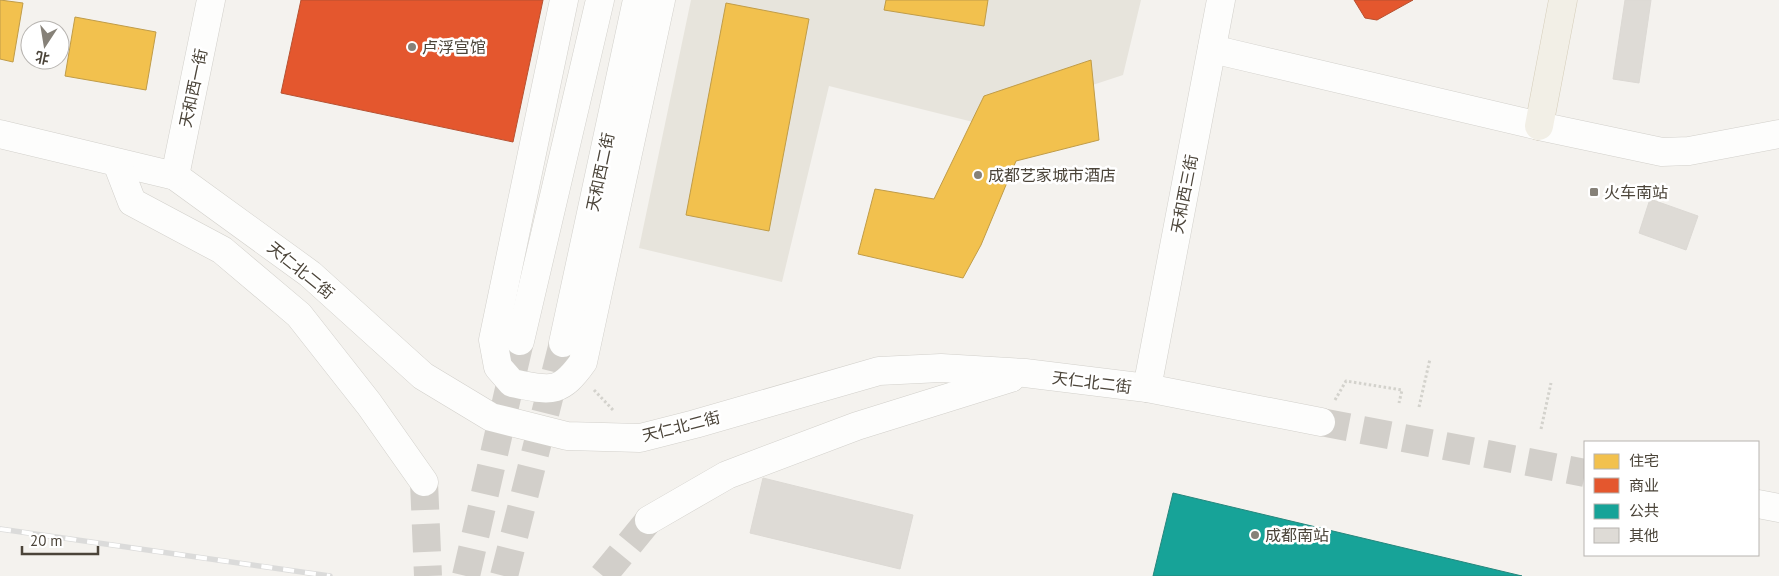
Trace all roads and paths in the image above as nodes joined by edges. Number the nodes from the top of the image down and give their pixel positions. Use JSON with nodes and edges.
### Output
{"nodes":[{"id":1,"x":211,"y":0,"type":"edge"},
{"id":2,"x":564,"y":0,"type":"edge"},
{"id":3,"x":600,"y":0,"type":"edge"},
{"id":4,"x":637,"y":0,"type":"edge"},
{"id":5,"x":661,"y":0,"type":"edge"},
{"id":6,"x":1221,"y":0,"type":"edge"},
{"id":7,"x":1563,"y":0,"type":"edge"},
{"id":8,"x":1212,"y":49,"type":"junction"},
{"id":9,"x":1538,"y":126,"type":"junction"},
{"id":10,"x":0,"y":134,"type":"edge"},
{"id":11,"x":1779,"y":134,"type":"edge"},
{"id":12,"x":117,"y":162,"type":"junction"},
{"id":13,"x":175,"y":176,"type":"junction"},
{"id":14,"x":520,"y":341,"type":"tunnel mouth"},
{"id":15,"x":563,"y":343,"type":"tunnel mouth"},
{"id":16,"x":1430,"y":359,"type":"dead end"},
{"id":17,"x":576,"y":372,"type":"junction"},
{"id":18,"x":1025,"y":373,"type":"junction"},
{"id":19,"x":1551,"y":383,"type":"dead end"},
{"id":20,"x":1147,"y":388,"type":"junction"},
{"id":21,"x":1399,"y":403,"type":"dead end"},
{"id":22,"x":1420,"y":407,"type":"dead end"},
{"id":23,"x":1321,"y":422,"type":"joint"},
{"id":24,"x":1541,"y":429,"type":"dead end"},
{"id":25,"x":640,"y":438,"type":"junction"},
{"id":26,"x":424,"y":482,"type":"tunnel mouth"},
{"id":27,"x":1759,"y":504,"type":"edge"},
{"id":28,"x":1779,"y":508,"type":"edge"},
{"id":29,"x":649,"y":520,"type":"tunnel mouth"}],
"edges":[{"from":1,"to":13,"type":"street","name":"天和西一街"},
{"from":2,"to":17,"type":"street"},
{"from":3,"to":14,"type":"street"},
{"from":4,"to":15,"type":"street","name":"天和西二街"},
{"from":5,"to":17,"type":"street"},
{"from":6,"to":8,"type":"street","name":"天和西三街"},
{"from":7,"to":9,"type":"main road"},
{"from":8,"to":9,"type":"street"},
{"from":8,"to":20,"type":"street","name":"天和西三街"},
{"from":9,"to":11,"type":"street"},
{"from":10,"to":12,"type":"street","name":"天仁北二街"},
{"from":12,"to":13,"type":"street","name":"天仁北二街"},
{"from":12,"to":26,"type":"street"},
{"from":13,"to":25,"type":"street","name":"天仁北二街"},
{"from":16,"to":22,"type":"path"},
{"from":17,"to":25,"type":"path"},
{"from":18,"to":20,"type":"street","name":"天仁北二街"},
{"from":18,"to":25,"type":"street","name":"天仁北二街"},
{"from":18,"to":29,"type":"street"},
{"from":19,"to":24,"type":"path"},
{"from":20,"to":23,"type":"street","name":"天仁北二街"},
{"from":21,"to":23,"type":"path"},
{"from":27,"to":28,"type":"street"}]}
